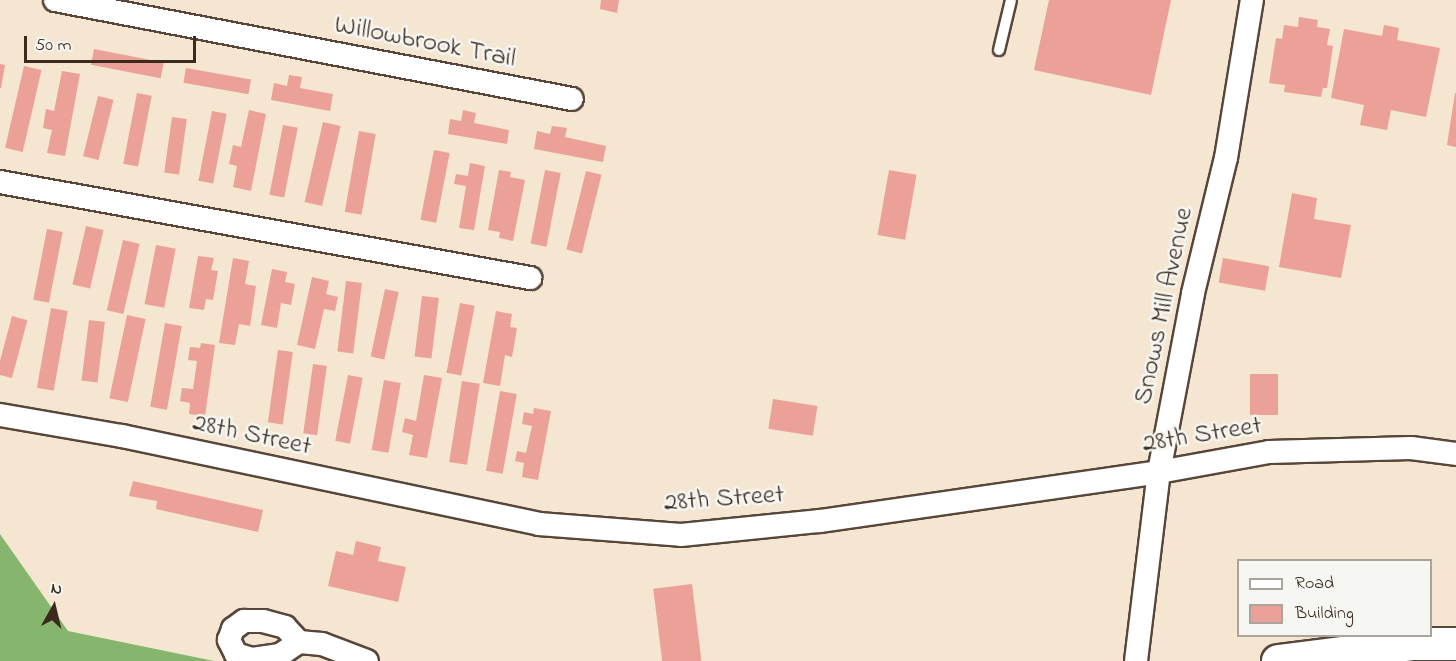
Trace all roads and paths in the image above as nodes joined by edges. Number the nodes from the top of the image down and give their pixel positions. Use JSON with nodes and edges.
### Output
{"nodes":[{"id":1,"x":55,"y":0,"type":"edge"},
{"id":2,"x":1011,"y":0,"type":"edge"},
{"id":3,"x":1252,"y":0,"type":"edge"},
{"id":4,"x":999,"y":50,"type":"dead end"},
{"id":5,"x":572,"y":99,"type":"dead end"},
{"id":6,"x":0,"y":182,"type":"edge"},
{"id":7,"x":530,"y":278,"type":"dead end"},
{"id":8,"x":0,"y":415,"type":"edge"},
{"id":9,"x":1456,"y":454,"type":"edge"},
{"id":10,"x":1159,"y":472,"type":"junction"},
{"id":11,"x":299,"y":642,"type":"dead end"},
{"id":12,"x":1456,"y":644,"type":"edge"},
{"id":13,"x":367,"y":661,"type":"edge"},
{"id":14,"x":1136,"y":661,"type":"edge"},
{"id":15,"x":1278,"y":661,"type":"edge"}],
"edges":[{"from":1,"to":5,"type":"street","name":"Willowbrook Trail"},
{"from":2,"to":4,"type":"lane"},
{"from":3,"to":10,"type":"street","name":"Snows Mill Avenue"},
{"from":6,"to":7,"type":"street"},
{"from":8,"to":10,"type":"street","name":"28th Street"},
{"from":9,"to":10,"type":"street","name":"28th Street"},
{"from":10,"to":14,"type":"street","name":"Snows Mill Avenue"},
{"from":11,"to":13,"type":"street"},
{"from":12,"to":15,"type":"main road"}]}
